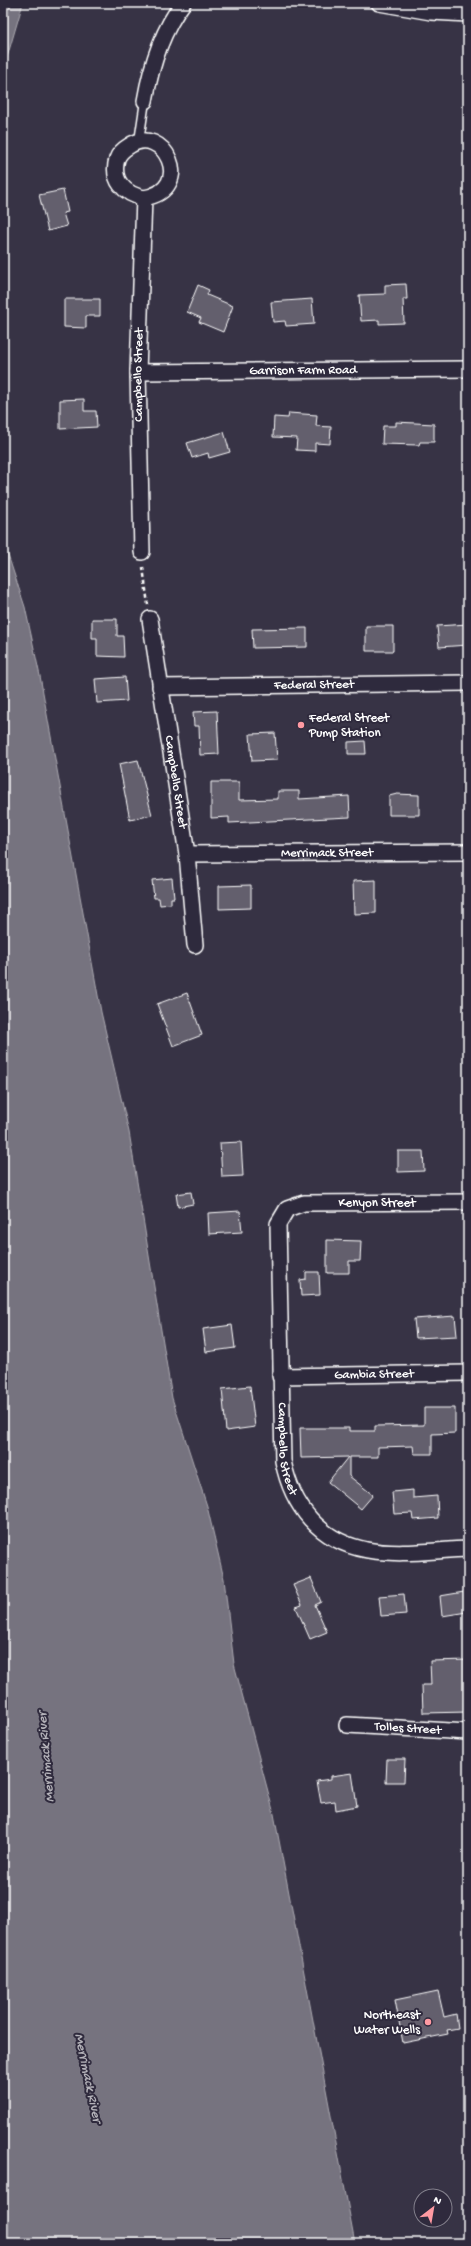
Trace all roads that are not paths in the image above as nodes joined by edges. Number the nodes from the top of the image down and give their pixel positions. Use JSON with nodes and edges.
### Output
{"nodes":[{"id":1,"x":183,"y":3,"type":"edge"},
{"id":2,"x":379,"y":3,"type":"edge"},
{"id":3,"x":468,"y":14,"type":"edge"},
{"id":4,"x":145,"y":101,"type":"joint"},
{"id":5,"x":139,"y":142,"type":"junction"},
{"id":6,"x":144,"y":198,"type":"junction"},
{"id":7,"x":468,"y":369,"type":"edge"},
{"id":8,"x":138,"y":372,"type":"junction"},
{"id":9,"x":142,"y":552,"type":"road end"},
{"id":10,"x":150,"y":619,"type":"road end"},
{"id":11,"x":468,"y":683,"type":"edge"},
{"id":12,"x":160,"y":687,"type":"junction"},
{"id":13,"x":468,"y":852,"type":"edge"},
{"id":14,"x":187,"y":854,"type":"junction"},
{"id":15,"x":195,"y":945,"type":"dead end"},
{"id":16,"x":468,"y":1202,"type":"edge"},
{"id":17,"x":287,"y":1209,"type":"joint"},
{"id":18,"x":468,"y":1373,"type":"edge"},
{"id":19,"x":280,"y":1376,"type":"junction"},
{"id":20,"x":468,"y":1549,"type":"edge"},
{"id":21,"x":347,"y":1725,"type":"dead end"},
{"id":22,"x":468,"y":1732,"type":"edge"}],
"edges":[{"from":1,"to":4,"type":"street"},
{"from":2,"to":3,"type":"street"},
{"from":4,"to":5,"type":"lane"},
{"from":5,"to":6,"type":"street"},
{"from":5,"to":6,"type":"street"},
{"from":6,"to":8,"type":"street","name":"Campbello Street"},
{"from":7,"to":8,"type":"street","name":"Garrison Farm Road"},
{"from":8,"to":9,"type":"street","name":"Campbello Street"},
{"from":10,"to":12,"type":"street","name":"Campbello Street"},
{"from":11,"to":12,"type":"street","name":"Federal Street"},
{"from":12,"to":14,"type":"street","name":"Campbello Street"},
{"from":13,"to":14,"type":"street","name":"Merrimack Street"},
{"from":14,"to":15,"type":"street","name":"Campbello Street"},
{"from":16,"to":17,"type":"street","name":"Kenyon Street"},
{"from":17,"to":19,"type":"street","name":"Campbello Street"},
{"from":18,"to":19,"type":"street","name":"Gambia Street"},
{"from":19,"to":20,"type":"street","name":"Campbello Street"},
{"from":21,"to":22,"type":"street","name":"Tolles Street"}]}
